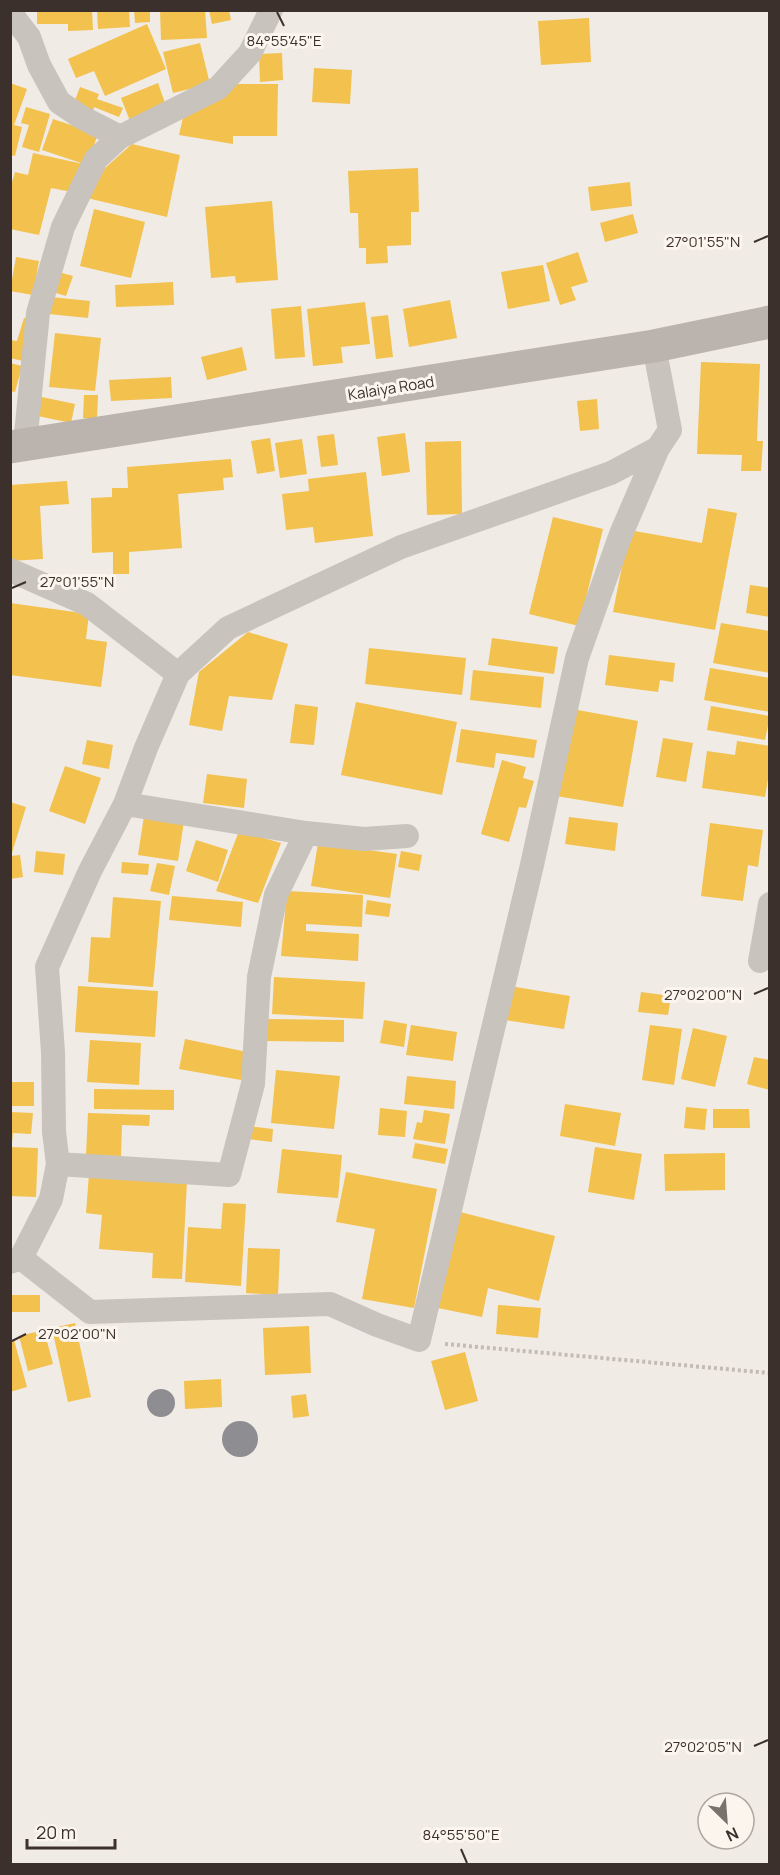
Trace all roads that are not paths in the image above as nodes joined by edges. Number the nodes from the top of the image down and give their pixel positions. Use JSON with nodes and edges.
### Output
{"nodes":[{"id":1,"x":271,"y":10,"type":"edge"},
{"id":2,"x":12,"y":14,"type":"edge"},
{"id":3,"x":120,"y":137,"type":"junction"},
{"id":4,"x":770,"y":322,"type":"edge"},
{"id":5,"x":654,"y":346,"type":"junction"},
{"id":6,"x":18,"y":445,"type":"edge"},
{"id":7,"x":658,"y":448,"type":"junction"},
{"id":8,"x":10,"y":570,"type":"edge"},
{"id":9,"x":178,"y":674,"type":"junction"},
{"id":10,"x":125,"y":804,"type":"junction"},
{"id":11,"x":306,"y":834,"type":"junction"},
{"id":12,"x":407,"y":836,"type":"dead end"},
{"id":13,"x":770,"y":904,"type":"edge"},
{"id":14,"x":760,"y":961,"type":"dead end"},
{"id":15,"x":58,"y":1164,"type":"junction"},
{"id":16,"x":16,"y":1260,"type":"edge"}],
"edges":[{"from":1,"to":3,"type":"street"},
{"from":2,"to":3,"type":"street"},
{"from":3,"to":6,"type":"street"},
{"from":4,"to":5,"type":"main road","name":"Kalaiya Road"},
{"from":5,"to":6,"type":"main road","name":"Kalaiya Road"},
{"from":5,"to":7,"type":"street"},
{"from":7,"to":9,"type":"street"},
{"from":7,"to":16,"type":"street"},
{"from":8,"to":9,"type":"street"},
{"from":9,"to":10,"type":"street"},
{"from":10,"to":11,"type":"street"},
{"from":10,"to":15,"type":"street"},
{"from":11,"to":12,"type":"street"},
{"from":11,"to":15,"type":"street"},
{"from":13,"to":14,"type":"street"},
{"from":15,"to":16,"type":"street"}]}
